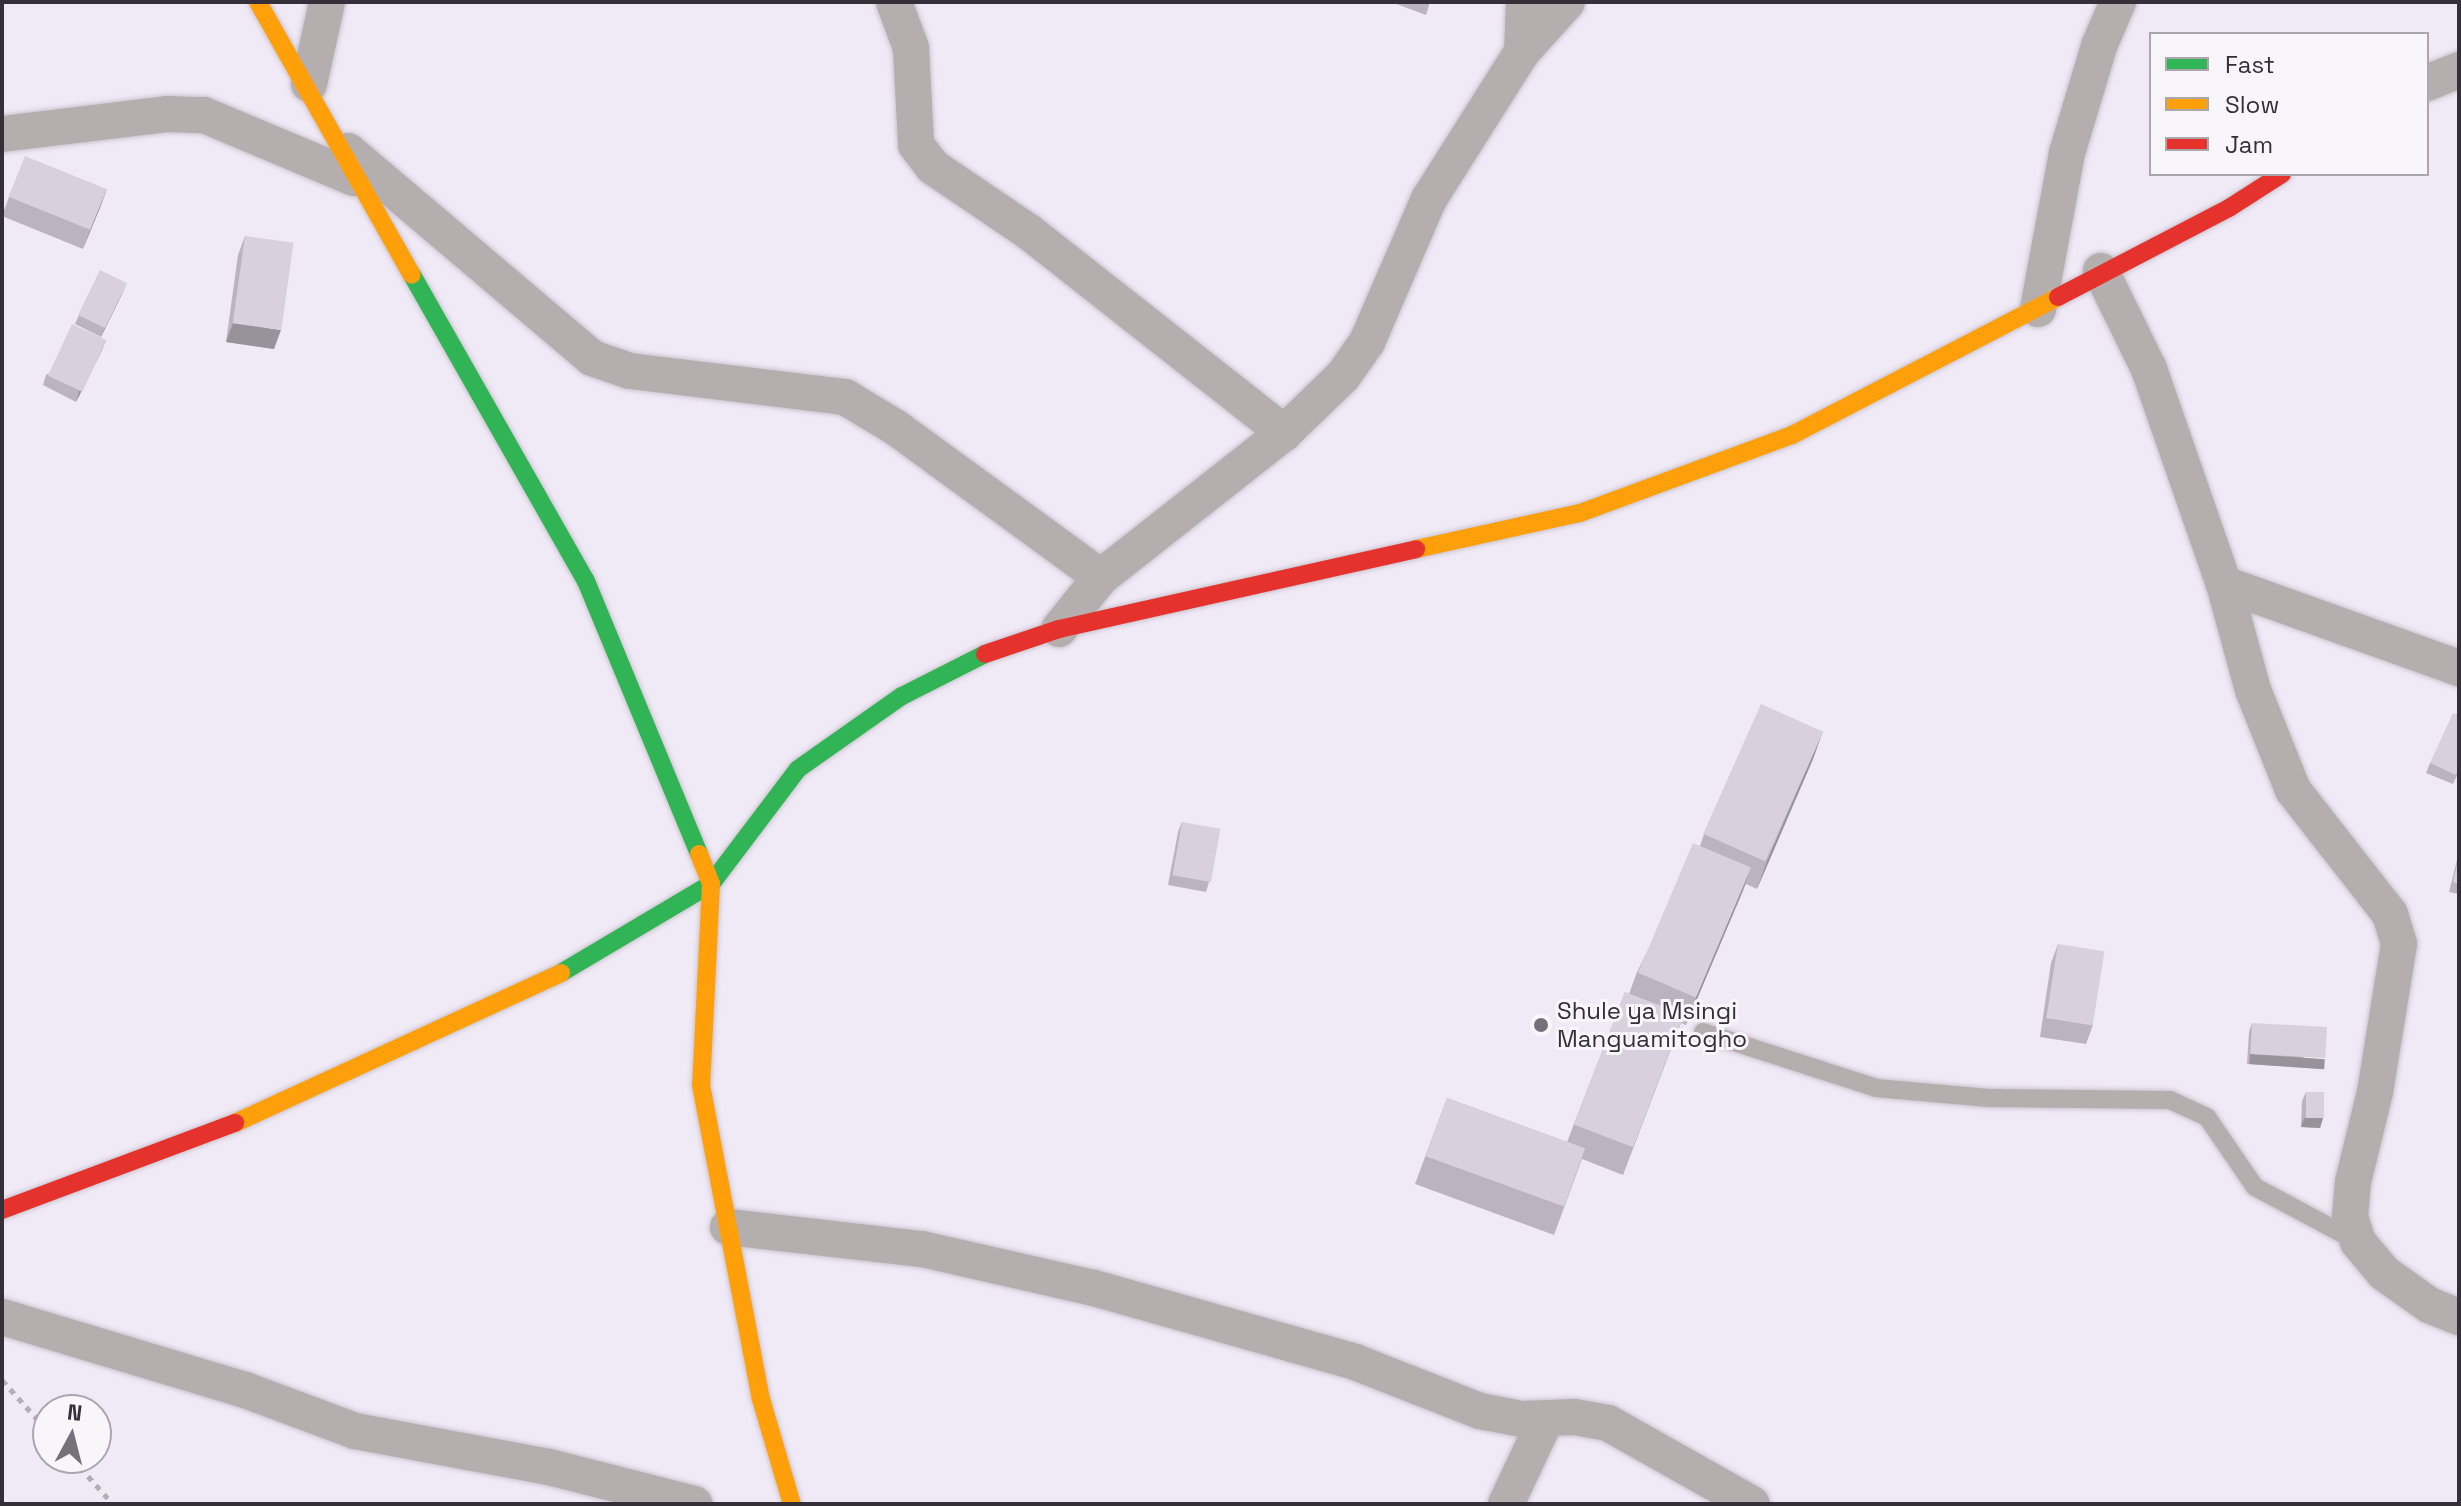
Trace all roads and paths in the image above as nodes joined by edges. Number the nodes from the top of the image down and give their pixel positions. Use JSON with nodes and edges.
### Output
{"nodes":[{"id":1,"x":258,"y":2,"type":"edge"},
{"id":2,"x":327,"y":2,"type":"edge"},
{"id":3,"x":894,"y":2,"type":"edge"},
{"id":4,"x":1524,"y":2,"type":"edge"},
{"id":5,"x":1567,"y":2,"type":"edge"},
{"id":6,"x":2118,"y":2,"type":"edge"},
{"id":7,"x":1522,"y":52,"type":"junction"},
{"id":8,"x":2459,"y":70,"type":"edge"},
{"id":9,"x":2429,"y":82,"type":"edge"},
{"id":10,"x":309,"y":84,"type":"junction"},
{"id":11,"x":2,"y":134,"type":"edge"},
{"id":12,"x":341,"y":145,"type":"junction"},
{"id":13,"x":2279,"y":176,"type":"edge"},
{"id":14,"x":354,"y":178,"type":"junction"},
{"id":15,"x":2101,"y":271,"type":"junction"},
{"id":16,"x":2038,"y":309,"type":"junction"},
{"id":17,"x":1284,"y":433,"type":"junction"},
{"id":18,"x":1101,"y":577,"type":"junction"},
{"id":19,"x":2224,"y":584,"type":"junction"},
{"id":20,"x":1059,"y":629,"type":"junction"},
{"id":21,"x":2459,"y":668,"type":"edge"},
{"id":22,"x":711,"y":884,"type":"junction"},
{"id":23,"x":1703,"y":1032,"type":"dead end"},
{"id":24,"x":2,"y":1210,"type":"edge"},
{"id":25,"x":728,"y":1227,"type":"junction"},
{"id":26,"x":2358,"y":1242,"type":"junction"},
{"id":27,"x":2,"y":1317,"type":"edge"},
{"id":28,"x":2459,"y":1317,"type":"edge"},
{"id":29,"x":2,"y":1380,"type":"edge"},
{"id":30,"x":32,"y":1413,"type":"edge"},
{"id":31,"x":1546,"y":1419,"type":"junction"},
{"id":32,"x":86,"y":1474,"type":"edge"},
{"id":33,"x":113,"y":1504,"type":"edge"},
{"id":34,"x":694,"y":1504,"type":"edge"},
{"id":35,"x":792,"y":1504,"type":"edge"},
{"id":36,"x":1506,"y":1504,"type":"edge"},
{"id":37,"x":1752,"y":1504,"type":"edge"}],
"edges":[{"from":1,"to":10,"type":"street"},
{"from":2,"to":10,"type":"street"},
{"from":3,"to":17,"type":"street"},
{"from":4,"to":7,"type":"street"},
{"from":5,"to":7,"type":"street"},
{"from":6,"to":16,"type":"street"},
{"from":7,"to":17,"type":"street"},
{"from":8,"to":9,"type":"street"},
{"from":10,"to":12,"type":"street"},
{"from":11,"to":14,"type":"street"},
{"from":12,"to":14,"type":"street"},
{"from":12,"to":18,"type":"street"},
{"from":13,"to":15,"type":"street"},
{"from":14,"to":22,"type":"street"},
{"from":15,"to":16,"type":"street"},
{"from":15,"to":19,"type":"street"},
{"from":16,"to":20,"type":"street"},
{"from":17,"to":18,"type":"street"},
{"from":18,"to":20,"type":"street"},
{"from":19,"to":21,"type":"street"},
{"from":19,"to":26,"type":"street"},
{"from":20,"to":22,"type":"street"},
{"from":22,"to":24,"type":"street"},
{"from":22,"to":25,"type":"street"},
{"from":23,"to":26,"type":"lane"},
{"from":25,"to":31,"type":"street"},
{"from":25,"to":35,"type":"street"},
{"from":26,"to":28,"type":"street"},
{"from":27,"to":34,"type":"street"},
{"from":29,"to":30,"type":"path"},
{"from":31,"to":36,"type":"street"},
{"from":31,"to":37,"type":"street"},
{"from":32,"to":33,"type":"path"}]}
